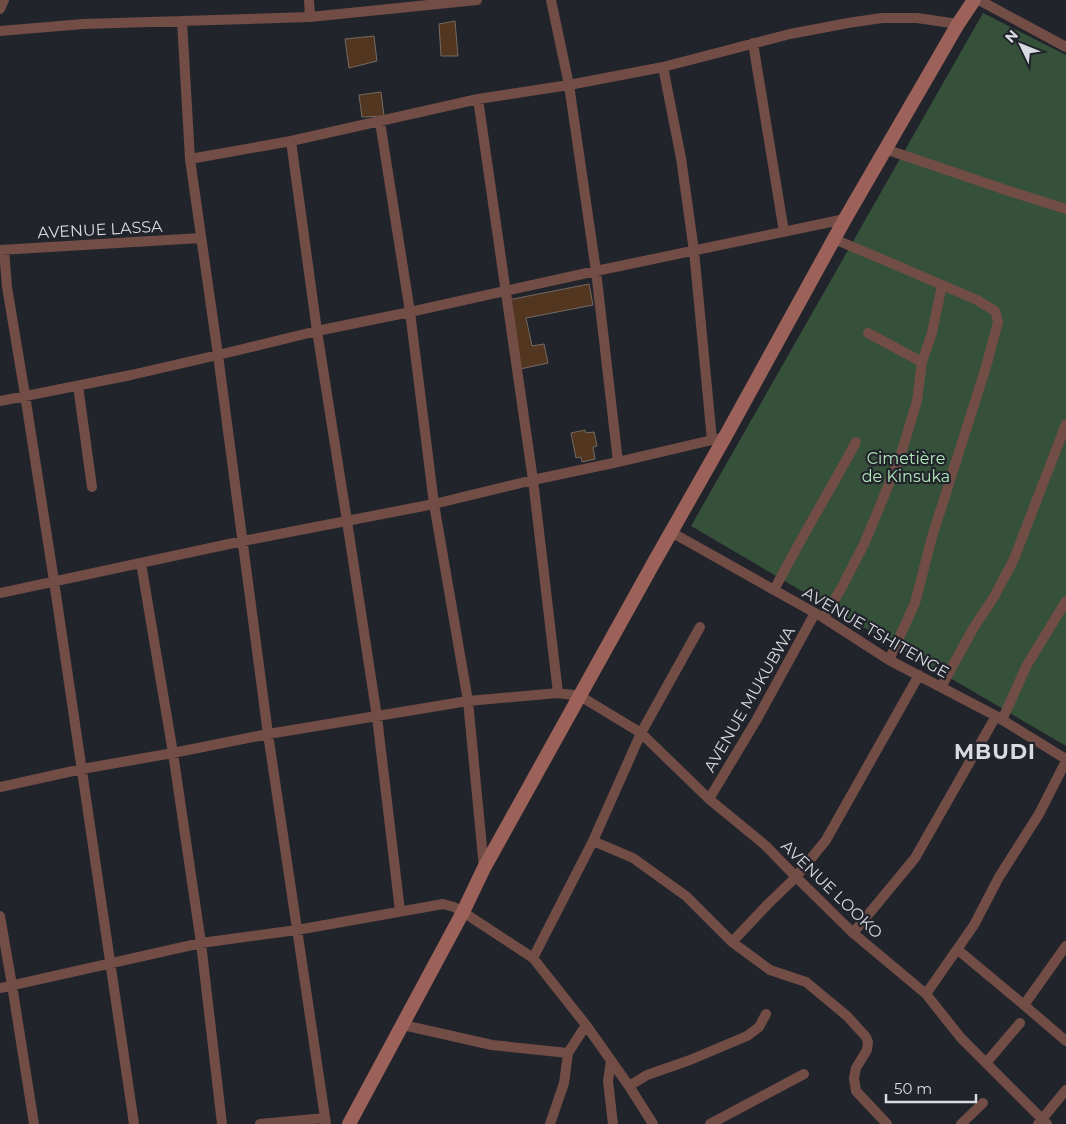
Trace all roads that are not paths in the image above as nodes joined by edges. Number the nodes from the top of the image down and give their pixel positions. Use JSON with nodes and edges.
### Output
{"nodes":[{"id":1,"x":4,"y":0,"type":"edge"},
{"id":2,"x":309,"y":0,"type":"edge"},
{"id":3,"x":477,"y":0,"type":"edge"},
{"id":4,"x":551,"y":0,"type":"edge"},
{"id":5,"x":974,"y":0,"type":"edge"},
{"id":6,"x":979,"y":0,"type":"edge"},
{"id":7,"x":0,"y":9,"type":"edge"},
{"id":8,"x":310,"y":17,"type":"junction"},
{"id":9,"x":182,"y":21,"type":"junction"},
{"id":10,"x":958,"y":24,"type":"junction"},
{"id":11,"x":0,"y":32,"type":"edge"},
{"id":12,"x":753,"y":43,"type":"junction"},
{"id":13,"x":1066,"y":47,"type":"edge"},
{"id":14,"x":663,"y":67,"type":"junction"},
{"id":15,"x":569,"y":85,"type":"junction"},
{"id":16,"x":478,"y":99,"type":"junction"},
{"id":17,"x":380,"y":122,"type":"junction"},
{"id":18,"x":292,"y":142,"type":"junction"},
{"id":19,"x":885,"y":149,"type":"junction"},
{"id":20,"x":190,"y":159,"type":"junction"},
{"id":21,"x":1066,"y":209,"type":"edge"},
{"id":22,"x":845,"y":219,"type":"junction"},
{"id":23,"x":784,"y":232,"type":"junction"},
{"id":24,"x":201,"y":238,"type":"junction"},
{"id":25,"x":834,"y":240,"type":"junction"},
{"id":26,"x":2,"y":250,"type":"edge"},
{"id":27,"x":694,"y":251,"type":"junction"},
{"id":28,"x":596,"y":271,"type":"junction"},
{"id":29,"x":942,"y":285,"type":"junction"},
{"id":30,"x":505,"y":291,"type":"junction"},
{"id":31,"x":410,"y":312,"type":"junction"},
{"id":32,"x":317,"y":331,"type":"junction"},
{"id":33,"x":868,"y":333,"type":"dead end"},
{"id":34,"x":218,"y":355,"type":"junction"},
{"id":35,"x":922,"y":362,"type":"junction"},
{"id":36,"x":78,"y":386,"type":"junction"},
{"id":37,"x":25,"y":395,"type":"junction"},
{"id":38,"x":0,"y":400,"type":"edge"},
{"id":39,"x":1066,"y":424,"type":"edge"},
{"id":40,"x":718,"y":438,"type":"junction"},
{"id":41,"x":856,"y":442,"type":"dead end"},
{"id":42,"x":618,"y":462,"type":"junction"},
{"id":43,"x":532,"y":480,"type":"junction"},
{"id":44,"x":92,"y":487,"type":"dead end"},
{"id":45,"x":434,"y":504,"type":"junction"},
{"id":46,"x":347,"y":521,"type":"junction"},
{"id":47,"x":671,"y":532,"type":"junction"},
{"id":48,"x":243,"y":541,"type":"junction"},
{"id":49,"x":141,"y":563,"type":"junction"},
{"id":50,"x":54,"y":581,"type":"junction"},
{"id":51,"x":774,"y":590,"type":"junction"},
{"id":52,"x":0,"y":593,"type":"edge"},
{"id":53,"x":1066,"y":601,"type":"edge"},
{"id":54,"x":819,"y":616,"type":"junction"},
{"id":55,"x":700,"y":627,"type":"dead end"},
{"id":56,"x":889,"y":660,"type":"junction"},
{"id":57,"x":918,"y":675,"type":"junction"},
{"id":58,"x":941,"y":687,"type":"junction"},
{"id":59,"x":558,"y":693,"type":"junction"},
{"id":60,"x":580,"y":696,"type":"junction"},
{"id":61,"x":468,"y":701,"type":"junction"},
{"id":62,"x":377,"y":717,"type":"junction"},
{"id":63,"x":999,"y":718,"type":"junction"},
{"id":64,"x":268,"y":734,"type":"junction"},
{"id":65,"x":641,"y":734,"type":"junction"},
{"id":66,"x":173,"y":753,"type":"junction"},
{"id":67,"x":1066,"y":760,"type":"edge"},
{"id":68,"x":82,"y":769,"type":"junction"},
{"id":69,"x":0,"y":787,"type":"edge"},
{"id":70,"x":709,"y":799,"type":"junction"},
{"id":71,"x":593,"y":841,"type":"junction"},
{"id":72,"x":484,"y":868,"type":"junction"},
{"id":73,"x":796,"y":878,"type":"junction"},
{"id":74,"x":400,"y":912,"type":"junction"},
{"id":75,"x":464,"y":912,"type":"junction"},
{"id":76,"x":0,"y":916,"type":"edge"},
{"id":77,"x":297,"y":930,"type":"junction"},
{"id":78,"x":853,"y":933,"type":"junction"},
{"id":79,"x":732,"y":942,"type":"junction"},
{"id":80,"x":201,"y":943,"type":"junction"},
{"id":81,"x":1066,"y":946,"type":"edge"},
{"id":82,"x":958,"y":950,"type":"junction"},
{"id":83,"x":533,"y":958,"type":"junction"},
{"id":84,"x":111,"y":964,"type":"junction"},
{"id":85,"x":12,"y":985,"type":"junction"},
{"id":86,"x":0,"y":988,"type":"edge"},
{"id":87,"x":926,"y":994,"type":"junction"},
{"id":88,"x":1024,"y":1005,"type":"junction"},
{"id":89,"x":766,"y":1014,"type":"dead end"},
{"id":90,"x":1020,"y":1023,"type":"dead end"},
{"id":91,"x":403,"y":1025,"type":"junction"},
{"id":92,"x":586,"y":1025,"type":"junction"},
{"id":93,"x":1066,"y":1041,"type":"edge"},
{"id":94,"x":568,"y":1053,"type":"junction"},
{"id":95,"x":611,"y":1061,"type":"junction"},
{"id":96,"x":986,"y":1062,"type":"junction"},
{"id":97,"x":804,"y":1074,"type":"dead end"},
{"id":98,"x":629,"y":1086,"type":"junction"},
{"id":99,"x":1066,"y":1090,"type":"edge"},
{"id":100,"x":983,"y":1103,"type":"dead end"},
{"id":101,"x":326,"y":1121,"type":"edge"},
{"id":102,"x":1042,"y":1122,"type":"edge"},
{"id":103,"x":34,"y":1124,"type":"edge"},
{"id":104,"x":134,"y":1124,"type":"edge"},
{"id":105,"x":222,"y":1124,"type":"edge"},
{"id":106,"x":260,"y":1124,"type":"edge"},
{"id":107,"x":349,"y":1124,"type":"edge"},
{"id":108,"x":550,"y":1124,"type":"edge"},
{"id":109,"x":613,"y":1124,"type":"edge"},
{"id":110,"x":652,"y":1124,"type":"edge"},
{"id":111,"x":710,"y":1124,"type":"edge"},
{"id":112,"x":887,"y":1124,"type":"edge"},
{"id":113,"x":961,"y":1124,"type":"edge"}],
"edges":[{"from":1,"to":7,"type":"street"},
{"from":2,"to":8,"type":"street"},
{"from":3,"to":8,"type":"street"},
{"from":4,"to":15,"type":"street"},
{"from":5,"to":10,"type":"street"},
{"from":6,"to":13,"type":"street"},
{"from":8,"to":9,"type":"street"},
{"from":9,"to":11,"type":"street"},
{"from":9,"to":20,"type":"street"},
{"from":10,"to":12,"type":"street"},
{"from":10,"to":19,"type":"street"},
{"from":12,"to":14,"type":"street"},
{"from":12,"to":23,"type":"street"},
{"from":14,"to":15,"type":"street"},
{"from":14,"to":27,"type":"street"},
{"from":15,"to":16,"type":"street"},
{"from":15,"to":28,"type":"street"},
{"from":16,"to":17,"type":"street"},
{"from":16,"to":30,"type":"street"},
{"from":17,"to":18,"type":"street"},
{"from":17,"to":31,"type":"street"},
{"from":18,"to":20,"type":"street"},
{"from":18,"to":32,"type":"street"},
{"from":19,"to":21,"type":"street"},
{"from":19,"to":22,"type":"street"},
{"from":20,"to":24,"type":"street"},
{"from":22,"to":23,"type":"street"},
{"from":22,"to":25,"type":"street"},
{"from":23,"to":27,"type":"street"},
{"from":24,"to":26,"type":"street","name":"AVENUE LASSA"},
{"from":24,"to":34,"type":"street"},
{"from":25,"to":29,"type":"street"},
{"from":25,"to":40,"type":"street"},
{"from":26,"to":37,"type":"street"},
{"from":27,"to":28,"type":"street"},
{"from":27,"to":40,"type":"street"},
{"from":28,"to":30,"type":"street"},
{"from":28,"to":42,"type":"street"},
{"from":29,"to":35,"type":"street","name":"AVENUE MUKUBWA"},
{"from":29,"to":56,"type":"street"},
{"from":30,"to":31,"type":"street"},
{"from":30,"to":43,"type":"street"},
{"from":31,"to":32,"type":"street"},
{"from":31,"to":45,"type":"street"},
{"from":32,"to":34,"type":"street"},
{"from":32,"to":46,"type":"street"},
{"from":33,"to":35,"type":"street"},
{"from":34,"to":36,"type":"street"},
{"from":34,"to":48,"type":"street"},
{"from":35,"to":54,"type":"street","name":"AVENUE MUKUBWA"},
{"from":36,"to":37,"type":"street"},
{"from":36,"to":44,"type":"street"},
{"from":37,"to":38,"type":"street"},
{"from":37,"to":50,"type":"street"},
{"from":39,"to":58,"type":"street"},
{"from":40,"to":42,"type":"street"},
{"from":40,"to":47,"type":"street"},
{"from":41,"to":51,"type":"street"},
{"from":42,"to":43,"type":"street"},
{"from":43,"to":45,"type":"street"},
{"from":43,"to":59,"type":"street"},
{"from":45,"to":46,"type":"street"},
{"from":45,"to":61,"type":"street"},
{"from":46,"to":48,"type":"street"},
{"from":46,"to":62,"type":"street"},
{"from":47,"to":51,"type":"street","name":"AVENUE TSHITENGE"},
{"from":47,"to":60,"type":"street"},
{"from":48,"to":49,"type":"street"},
{"from":48,"to":64,"type":"street"},
{"from":49,"to":50,"type":"street"},
{"from":49,"to":66,"type":"street"},
{"from":50,"to":52,"type":"street"},
{"from":50,"to":68,"type":"street"},
{"from":51,"to":54,"type":"street","name":"AVENUE TSHITENGE"},
{"from":53,"to":63,"type":"street"},
{"from":54,"to":56,"type":"street","name":"AVENUE TSHITENGE"},
{"from":54,"to":70,"type":"street","name":"AVENUE MUKUBWA"},
{"from":55,"to":65,"type":"street"},
{"from":56,"to":57,"type":"street","name":"AVENUE TSHITENGE"},
{"from":57,"to":58,"type":"street","name":"AVENUE TSHITENGE"},
{"from":57,"to":73,"type":"street"},
{"from":58,"to":63,"type":"street","name":"AVENUE TSHITENGE"},
{"from":59,"to":60,"type":"street"},
{"from":59,"to":61,"type":"street"},
{"from":60,"to":65,"type":"street","name":"AVENUE LOOKO"},
{"from":60,"to":72,"type":"street"},
{"from":61,"to":62,"type":"street"},
{"from":61,"to":72,"type":"street"},
{"from":62,"to":64,"type":"street"},
{"from":62,"to":74,"type":"street"},
{"from":63,"to":67,"type":"street","name":"AVENUE TSHITENGE"},
{"from":63,"to":78,"type":"street"},
{"from":64,"to":66,"type":"street"},
{"from":64,"to":77,"type":"street"},
{"from":65,"to":70,"type":"street","name":"AVENUE LOOKO"},
{"from":65,"to":71,"type":"street"},
{"from":66,"to":68,"type":"street"},
{"from":66,"to":80,"type":"street"},
{"from":67,"to":82,"type":"street"},
{"from":68,"to":69,"type":"street"},
{"from":68,"to":84,"type":"street"},
{"from":70,"to":73,"type":"street","name":"AVENUE LOOKO"},
{"from":71,"to":79,"type":"street"},
{"from":71,"to":83,"type":"street"},
{"from":72,"to":75,"type":"street"},
{"from":73,"to":78,"type":"street","name":"AVENUE LOOKO"},
{"from":73,"to":79,"type":"street"},
{"from":74,"to":75,"type":"street"},
{"from":74,"to":77,"type":"street"},
{"from":75,"to":83,"type":"street"},
{"from":75,"to":91,"type":"street"},
{"from":76,"to":85,"type":"street"},
{"from":77,"to":80,"type":"street"},
{"from":77,"to":101,"type":"street"},
{"from":78,"to":87,"type":"street","name":"AVENUE LOOKO"},
{"from":79,"to":112,"type":"street"},
{"from":80,"to":84,"type":"street"},
{"from":80,"to":105,"type":"street"},
{"from":81,"to":88,"type":"street"},
{"from":82,"to":87,"type":"street"},
{"from":82,"to":88,"type":"street"},
{"from":83,"to":92,"type":"street"},
{"from":84,"to":85,"type":"street"},
{"from":84,"to":104,"type":"street"},
{"from":85,"to":86,"type":"street"},
{"from":85,"to":103,"type":"street"},
{"from":87,"to":96,"type":"street","name":"AVENUE LOOKO"},
{"from":88,"to":93,"type":"street"},
{"from":89,"to":98,"type":"street"},
{"from":90,"to":96,"type":"street"},
{"from":91,"to":94,"type":"street"},
{"from":91,"to":107,"type":"street"},
{"from":92,"to":94,"type":"street"},
{"from":92,"to":95,"type":"street"},
{"from":94,"to":108,"type":"street"},
{"from":95,"to":98,"type":"street"},
{"from":95,"to":109,"type":"street"},
{"from":96,"to":102,"type":"street","name":"AVENUE LOOKO"},
{"from":97,"to":111,"type":"street"},
{"from":98,"to":110,"type":"street"},
{"from":99,"to":102,"type":"street"},
{"from":100,"to":113,"type":"street"},
{"from":101,"to":106,"type":"street"}]}
